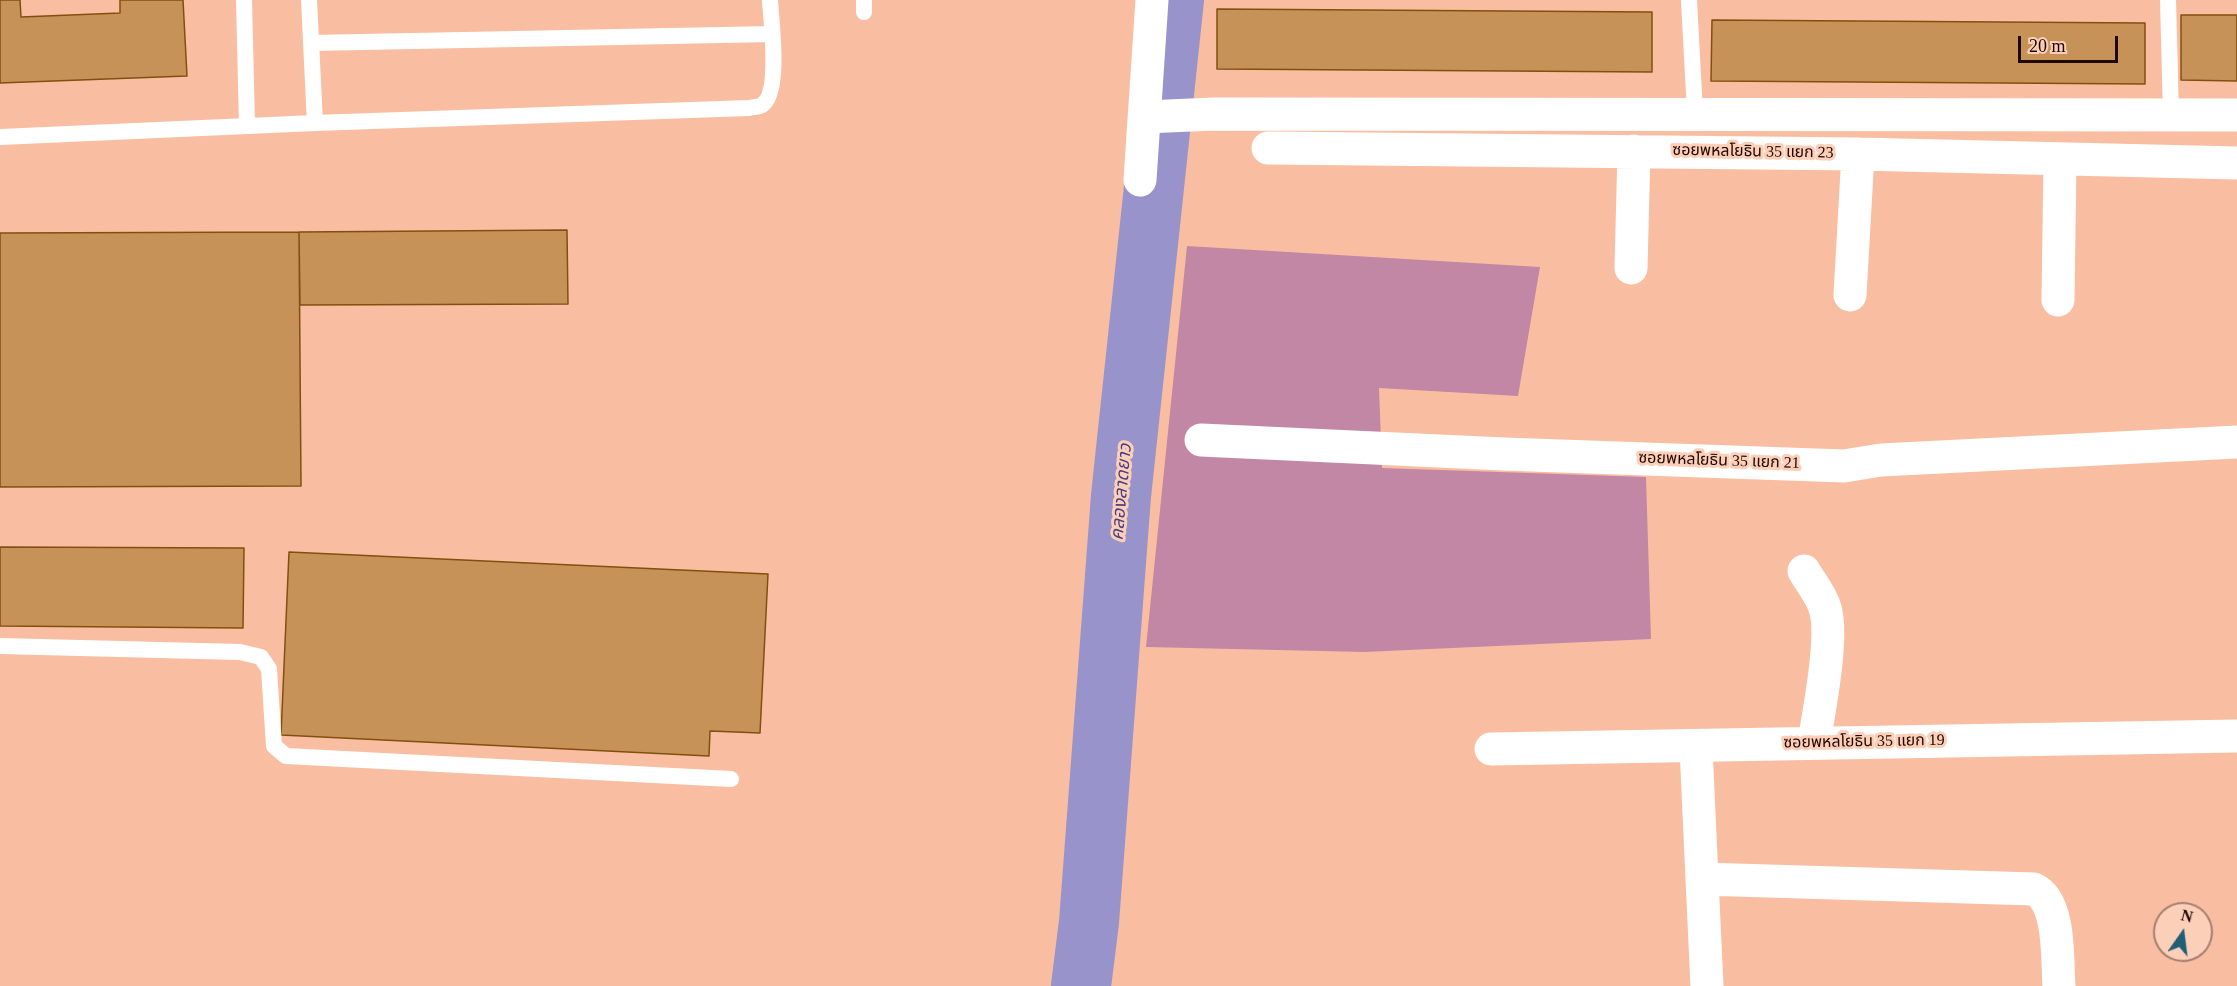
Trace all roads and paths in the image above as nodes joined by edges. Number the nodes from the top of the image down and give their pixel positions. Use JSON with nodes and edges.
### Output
{"nodes":[{"id":1,"x":244,"y":0,"type":"edge"},
{"id":2,"x":309,"y":0,"type":"edge"},
{"id":3,"x":770,"y":0,"type":"edge"},
{"id":4,"x":1152,"y":0,"type":"edge"},
{"id":5,"x":1689,"y":0,"type":"edge"},
{"id":6,"x":2168,"y":0,"type":"edge"},
{"id":7,"x":772,"y":34,"type":"junction"},
{"id":8,"x":311,"y":43,"type":"junction"},
{"id":9,"x":1695,"y":113,"type":"junction"},
{"id":10,"x":2171,"y":115,"type":"junction"},
{"id":11,"x":2237,"y":115,"type":"edge"},
{"id":12,"x":1151,"y":116,"type":"junction"},
{"id":13,"x":315,"y":123,"type":"junction"},
{"id":14,"x":247,"y":126,"type":"junction"},
{"id":15,"x":0,"y":137,"type":"edge"},
{"id":16,"x":1269,"y":148,"type":"dead end"},
{"id":17,"x":1634,"y":150,"type":"junction"},
{"id":18,"x":1858,"y":154,"type":"junction"},
{"id":19,"x":2060,"y":159,"type":"junction"},
{"id":20,"x":2237,"y":163,"type":"edge"},
{"id":21,"x":1140,"y":180,"type":"dead end"},
{"id":22,"x":1631,"y":268,"type":"dead end"},
{"id":23,"x":1851,"y":295,"type":"dead end"},
{"id":24,"x":2058,"y":300,"type":"dead end"},
{"id":25,"x":1201,"y":440,"type":"dead end"},
{"id":26,"x":2237,"y":442,"type":"edge"},
{"id":27,"x":1804,"y":572,"type":"dead end"},
{"id":28,"x":0,"y":646,"type":"edge"},
{"id":29,"x":2237,"y":736,"type":"edge"},
{"id":30,"x":1814,"y":742,"type":"junction"},
{"id":31,"x":1696,"y":747,"type":"junction"},
{"id":32,"x":1491,"y":749,"type":"dead end"},
{"id":33,"x":731,"y":780,"type":"dead end"},
{"id":34,"x":1702,"y":879,"type":"junction"},
{"id":35,"x":1707,"y":986,"type":"edge"},
{"id":36,"x":2059,"y":986,"type":"edge"}],
"edges":[{"from":1,"to":14,"type":"lane"},
{"from":2,"to":8,"type":"lane"},
{"from":3,"to":7,"type":"lane"},
{"from":4,"to":12,"type":"street"},
{"from":5,"to":9,"type":"lane"},
{"from":6,"to":10,"type":"lane"},
{"from":7,"to":8,"type":"lane"},
{"from":7,"to":13,"type":"lane"},
{"from":8,"to":13,"type":"lane"},
{"from":9,"to":10,"type":"street"},
{"from":9,"to":12,"type":"street"},
{"from":10,"to":11,"type":"street"},
{"from":12,"to":21,"type":"street"},
{"from":13,"to":14,"type":"lane"},
{"from":14,"to":15,"type":"lane"},
{"from":16,"to":17,"type":"street","name":"ซอยพหลโยธิน 35 แยก 23"},
{"from":17,"to":18,"type":"street","name":"ซอยพหลโยธิน 35 แยก 23"},
{"from":17,"to":22,"type":"street"},
{"from":18,"to":19,"type":"street","name":"ซอยพหลโยธิน 35 แยก 23"},
{"from":18,"to":23,"type":"street"},
{"from":19,"to":20,"type":"street","name":"ซอยพหลโยธิน 35 แยก 23"},
{"from":19,"to":24,"type":"street"},
{"from":25,"to":26,"type":"street","name":"ซอยพหลโยธิน 35 แยก 21"},
{"from":27,"to":30,"type":"street"},
{"from":28,"to":33,"type":"lane"},
{"from":29,"to":30,"type":"street","name":"ซอยพหลโยธิน 35 แยก 19"},
{"from":30,"to":31,"type":"street","name":"ซอยพหลโยธิน 35 แยก 19"},
{"from":31,"to":32,"type":"street","name":"ซอยพหลโยธิน 35 แยก 19"},
{"from":31,"to":34,"type":"street"},
{"from":34,"to":35,"type":"street"},
{"from":34,"to":36,"type":"street"}]}
